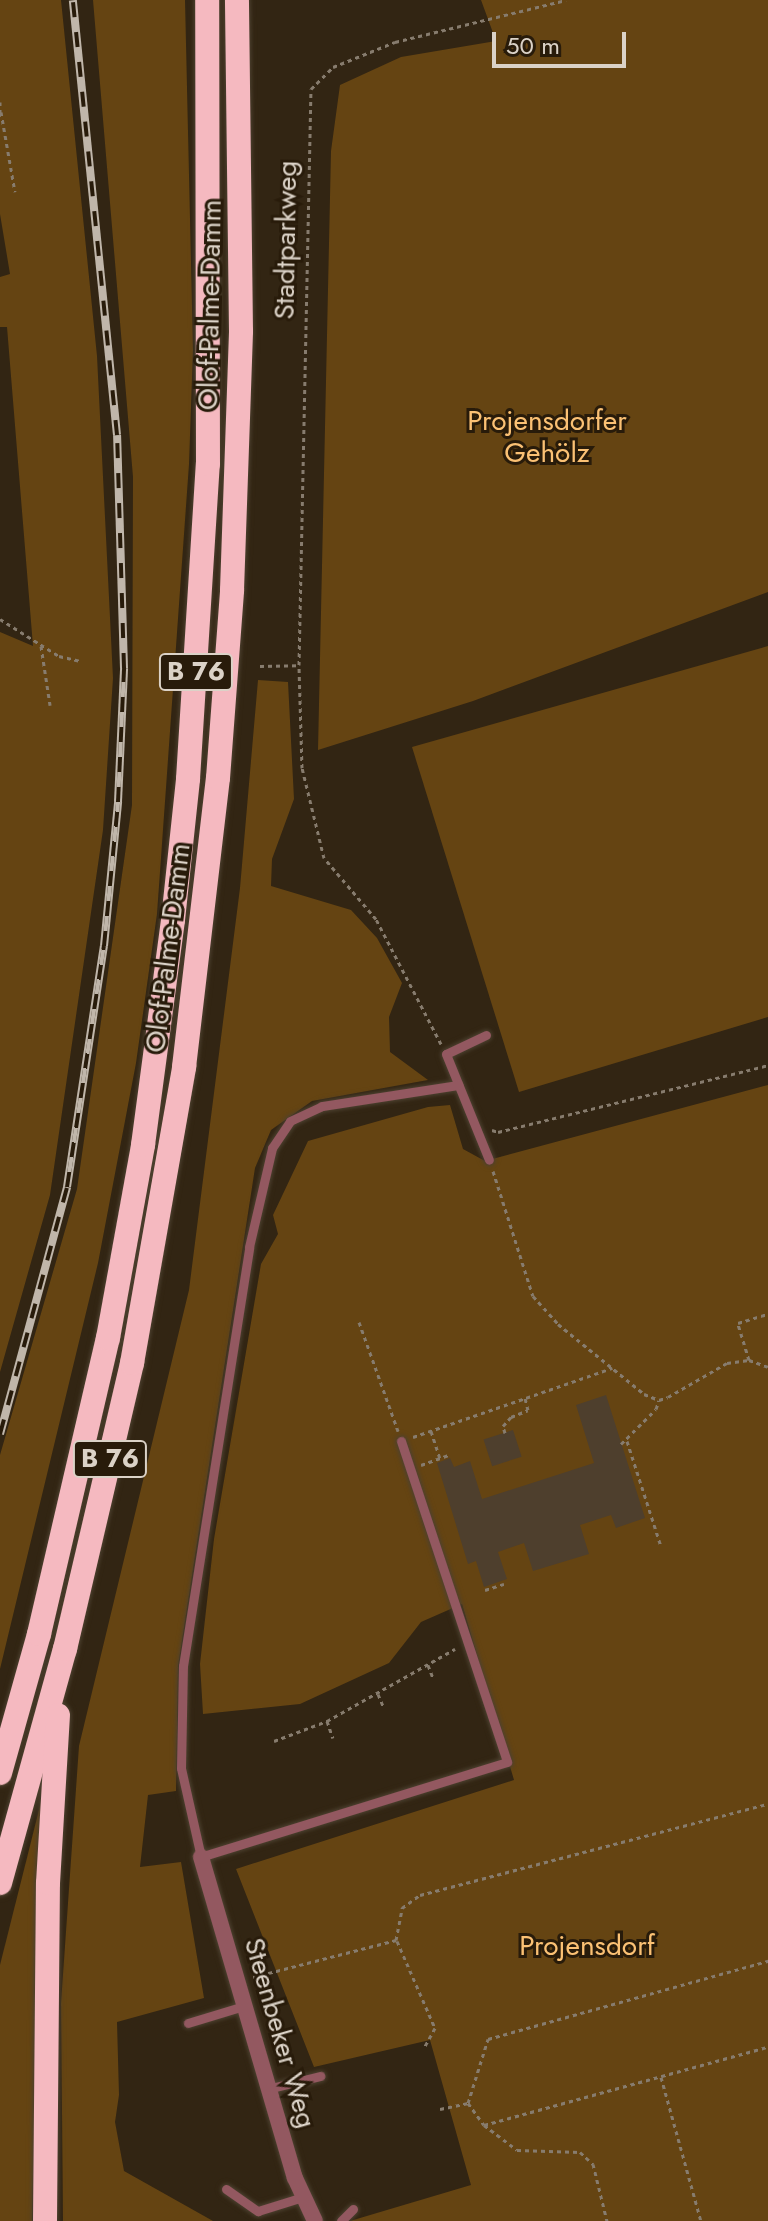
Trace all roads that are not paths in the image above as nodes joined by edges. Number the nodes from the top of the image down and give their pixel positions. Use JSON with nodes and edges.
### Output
{"nodes":[{"id":1,"x":207,"y":0,"type":"edge"},
{"id":2,"x":237,"y":0,"type":"edge"},
{"id":3,"x":486,"y":1035,"type":"dead end"},
{"id":4,"x":458,"y":1085,"type":"junction"},
{"id":5,"x":489,"y":1160,"type":"road end"},
{"id":6,"x":401,"y":1441,"type":"road end"},
{"id":7,"x":39,"y":1634,"type":"junction"},
{"id":8,"x":65,"y":1649,"type":"junction"},
{"id":9,"x":0,"y":1726,"type":"edge"},
{"id":10,"x":0,"y":1773,"type":"edge"},
{"id":11,"x":201,"y":1857,"type":"junction"},
{"id":12,"x":0,"y":1883,"type":"edge"},
{"id":13,"x":244,"y":2006,"type":"junction"},
{"id":14,"x":188,"y":2023,"type":"dead end"},
{"id":15,"x":320,"y":2076,"type":"dead end"},
{"id":16,"x":267,"y":2089,"type":"junction"},
{"id":17,"x":226,"y":2189,"type":"dead end"},
{"id":18,"x":303,"y":2197,"type":"junction"},
{"id":19,"x":353,"y":2209,"type":"dead end"},
{"id":20,"x":45,"y":2221,"type":"edge"},
{"id":21,"x":315,"y":2221,"type":"edge"},
{"id":22,"x":341,"y":2221,"type":"edge"}],
"edges":[{"from":1,"to":7,"type":"highway","name":"Olof-Palme-Damm","number":"B 76"},
{"from":2,"to":8,"type":"highway","name":"Olof-Palme-Damm","number":"B 76"},
{"from":3,"to":4,"type":"lane"},
{"from":4,"to":5,"type":"lane"},
{"from":4,"to":11,"type":"lane"},
{"from":6,"to":11,"type":"lane"},
{"from":7,"to":9,"type":"highway"},
{"from":7,"to":10,"type":"highway","name":"Olof-Palme-Damm","number":"B 76"},
{"from":8,"to":12,"type":"highway","name":"Olof-Palme-Damm","number":"B 76"},
{"from":8,"to":20,"type":"highway"},
{"from":11,"to":13,"type":"street","name":"Steenbeker Weg"},
{"from":13,"to":14,"type":"lane"},
{"from":13,"to":16,"type":"street","name":"Steenbeker Weg"},
{"from":15,"to":16,"type":"lane"},
{"from":16,"to":18,"type":"street","name":"Steenbeker Weg"},
{"from":17,"to":18,"type":"lane"},
{"from":18,"to":21,"type":"street","name":"Steenbeker Weg"},
{"from":19,"to":22,"type":"lane"}]}
